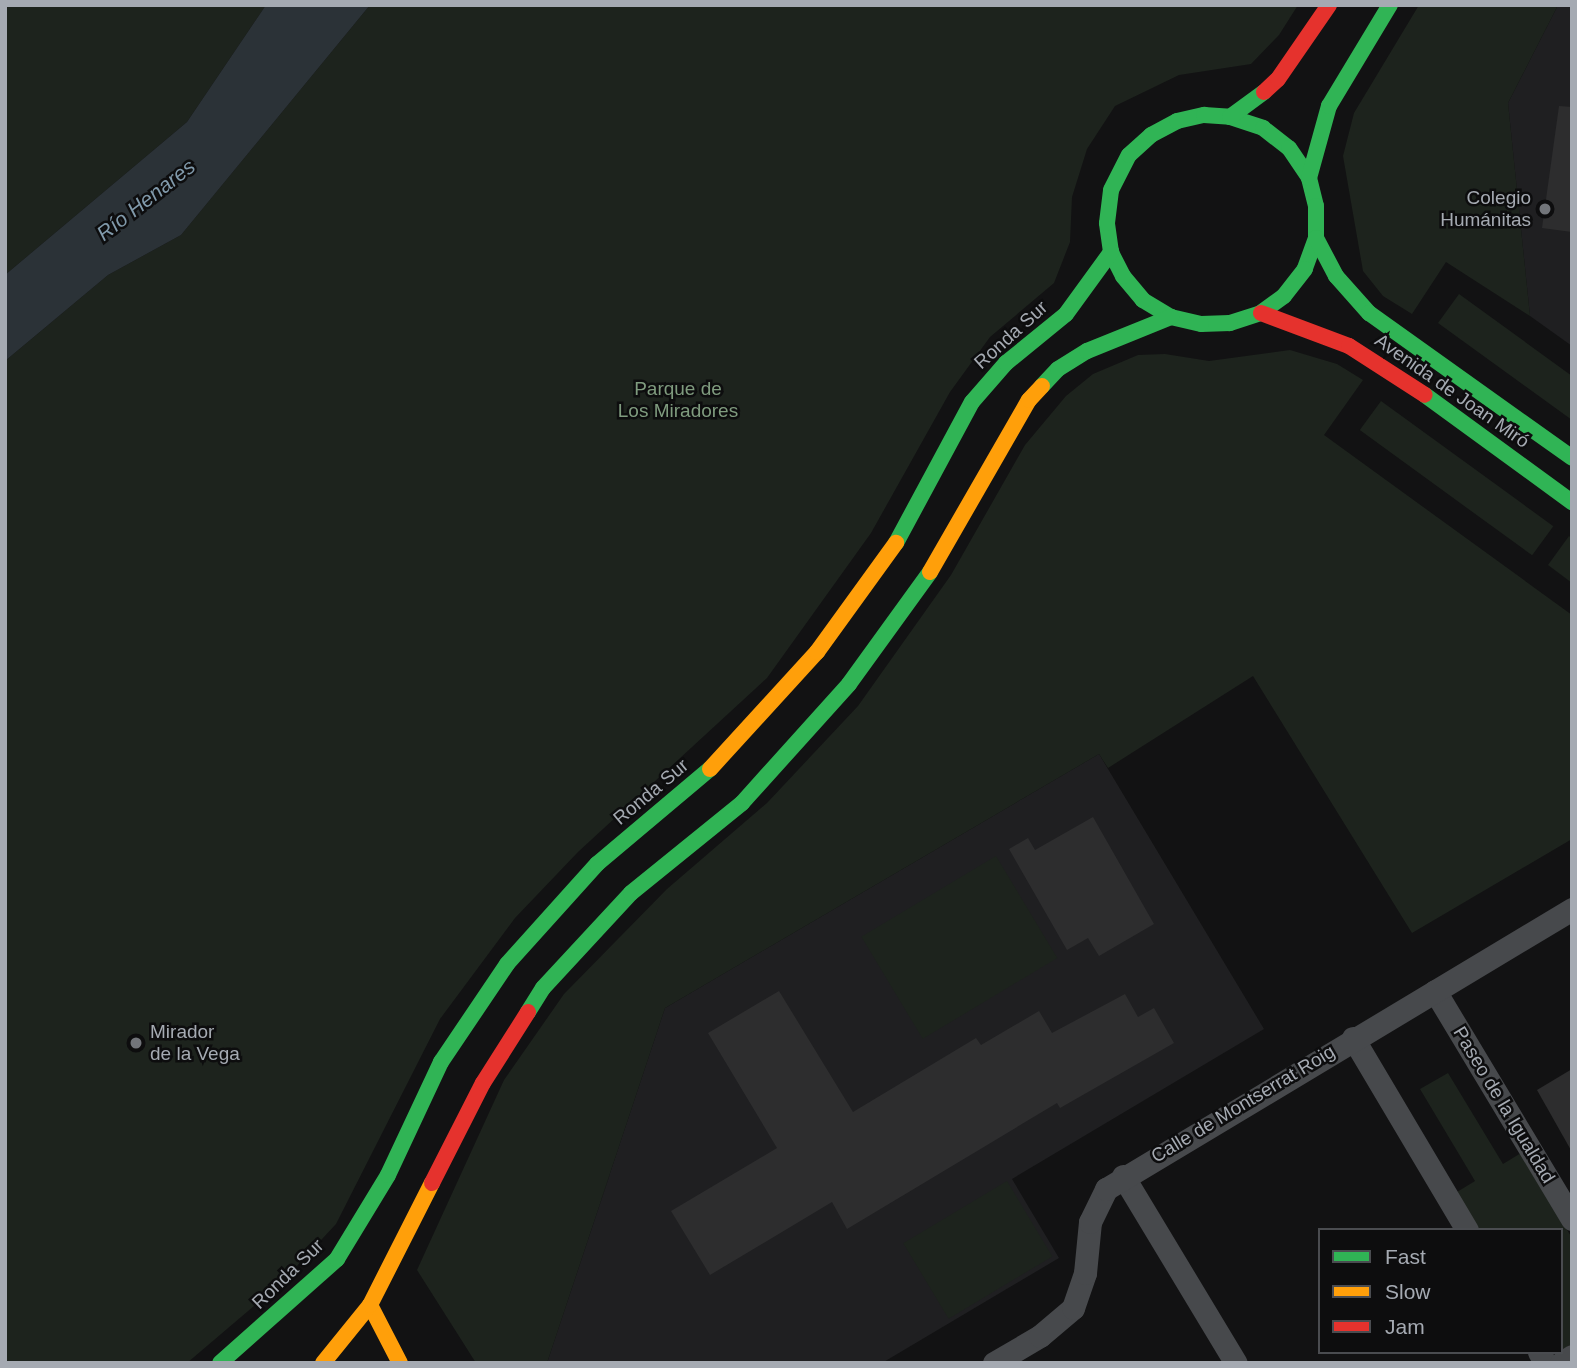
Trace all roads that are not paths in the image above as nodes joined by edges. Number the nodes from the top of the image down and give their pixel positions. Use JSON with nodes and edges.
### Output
{"nodes":[{"id":1,"x":1329,"y":5,"type":"edge"},
{"id":2,"x":1390,"y":5,"type":"edge"},
{"id":3,"x":1230,"y":117,"type":"junction"},
{"id":4,"x":1309,"y":178,"type":"junction"},
{"id":5,"x":1316,"y":238,"type":"junction"},
{"id":6,"x":1111,"y":252,"type":"junction"},
{"id":7,"x":1261,"y":313,"type":"junction"},
{"id":8,"x":1171,"y":317,"type":"junction"},
{"id":9,"x":1572,"y":458,"type":"edge"},
{"id":10,"x":1572,"y":502,"type":"edge"},
{"id":11,"x":1572,"y":909,"type":"edge"},
{"id":12,"x":1436,"y":991,"type":"junction"},
{"id":13,"x":1353,"y":1038,"type":"junction"},
{"id":14,"x":1123,"y":1176,"type":"junction"},
{"id":15,"x":1572,"y":1219,"type":"edge"},
{"id":16,"x":1466,"y":1228,"type":"edge"},
{"id":17,"x":370,"y":1305,"type":"junction"},
{"id":18,"x":238,"y":1356,"type":"edge"},
{"id":19,"x":1572,"y":1356,"type":"edge"},
{"id":20,"x":220,"y":1363,"type":"edge"},
{"id":21,"x":323,"y":1363,"type":"edge"},
{"id":22,"x":401,"y":1363,"type":"edge"},
{"id":23,"x":994,"y":1363,"type":"edge"},
{"id":24,"x":1236,"y":1363,"type":"edge"},
{"id":25,"x":1560,"y":1363,"type":"edge"}],
"edges":[{"from":1,"to":3,"type":"main road"},
{"from":2,"to":4,"type":"main road"},
{"from":3,"to":4,"type":"main road"},
{"from":3,"to":6,"type":"main road"},
{"from":4,"to":5,"type":"main road"},
{"from":5,"to":7,"type":"main road"},
{"from":5,"to":9,"type":"main road","name":"Avenida de Joan Miró"},
{"from":6,"to":8,"type":"main road"},
{"from":6,"to":18,"type":"main road","name":"Ronda Sur"},
{"from":7,"to":8,"type":"main road"},
{"from":7,"to":10,"type":"main road","name":"Avenida de Joan Miró"},
{"from":8,"to":17,"type":"main road"},
{"from":11,"to":12,"type":"street","name":"Calle de Montserrat Roig"},
{"from":12,"to":13,"type":"street","name":"Calle de Montserrat Roig"},
{"from":12,"to":15,"type":"street","name":"Paseo de la Igualdad"},
{"from":13,"to":14,"type":"street","name":"Calle de Montserrat Roig"},
{"from":13,"to":16,"type":"street"},
{"from":14,"to":23,"type":"street","name":"Calle de Montserrat Roig"},
{"from":14,"to":24,"type":"street"},
{"from":17,"to":21,"type":"main road"},
{"from":17,"to":22,"type":"main road"},
{"from":18,"to":20,"type":"main road","name":"Ronda Sur"},
{"from":19,"to":25,"type":"street"}]}
